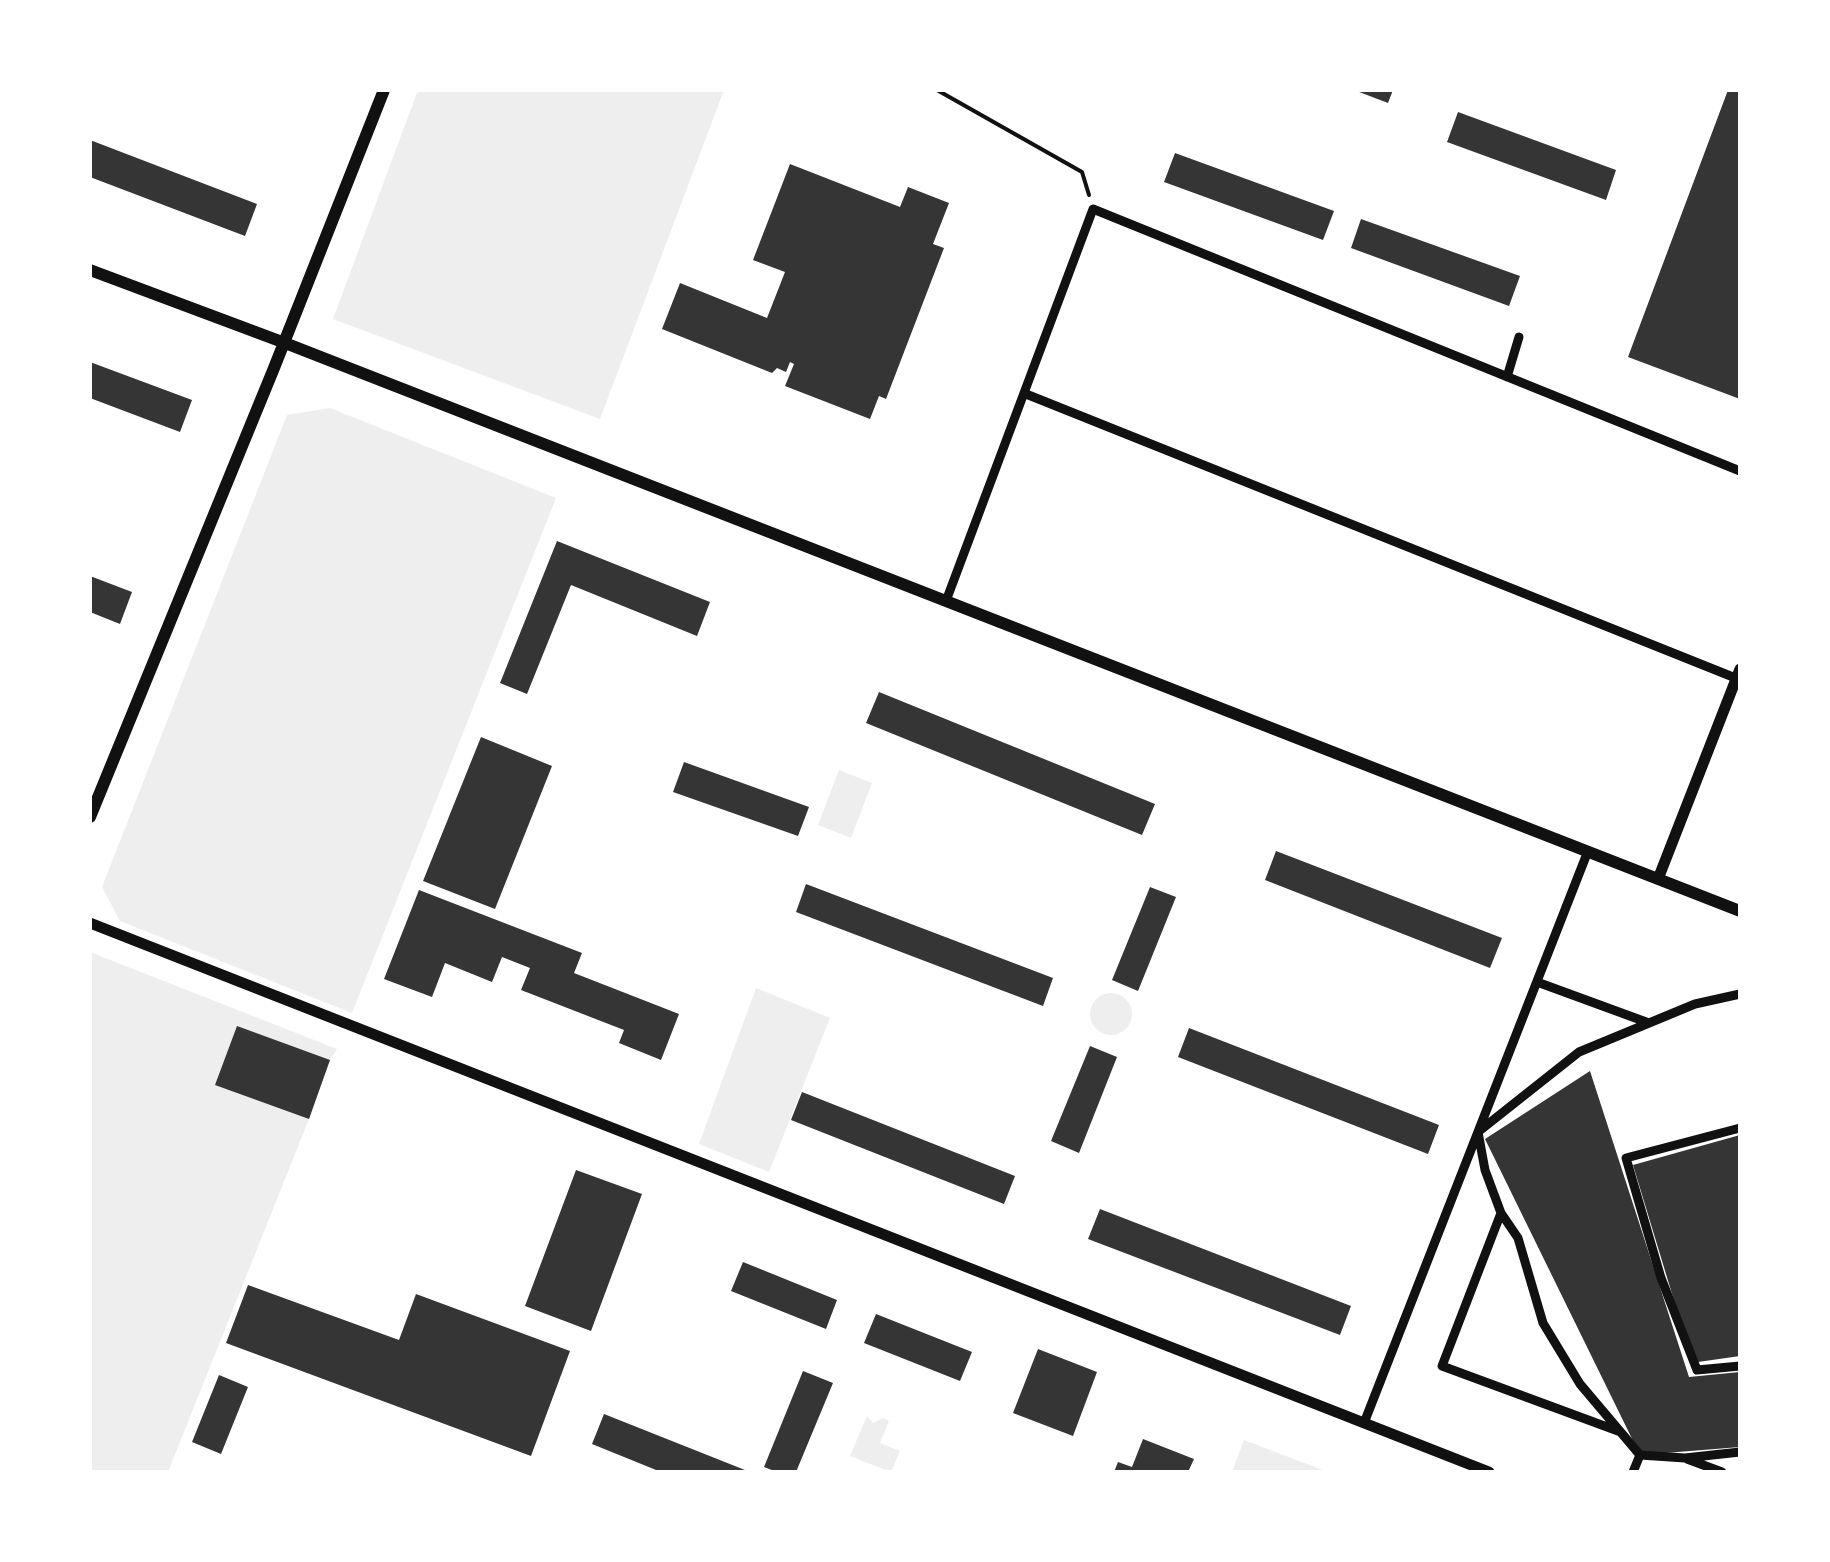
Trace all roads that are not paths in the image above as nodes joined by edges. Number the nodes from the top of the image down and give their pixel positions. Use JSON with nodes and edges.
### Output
{"nodes":[{"id":1,"x":384,"y":90,"type":"edge"},
{"id":2,"x":90,"y":270,"type":"edge"},
{"id":3,"x":1519,"y":337,"type":"dead end"},
{"id":4,"x":284,"y":343,"type":"junction"},
{"id":5,"x":1506,"y":377,"type":"junction"},
{"id":6,"x":1026,"y":394,"type":"junction"},
{"id":7,"x":1740,"y":472,"type":"edge"},
{"id":8,"x":946,"y":601,"type":"junction"},
{"id":9,"x":1739,"y":676,"type":"edge"},
{"id":10,"x":90,"y":816,"type":"edge"},
{"id":11,"x":1588,"y":851,"type":"junction"},
{"id":12,"x":1658,"y":879,"type":"junction"},
{"id":13,"x":1740,"y":911,"type":"edge"},
{"id":14,"x":90,"y":923,"type":"edge"},
{"id":15,"x":1537,"y":982,"type":"junction"},
{"id":16,"x":1740,"y":994,"type":"edge"},
{"id":17,"x":1650,"y":1023,"type":"junction"},
{"id":18,"x":1740,"y":1128,"type":"edge"},
{"id":19,"x":1478,"y":1132,"type":"junction"},
{"id":20,"x":1501,"y":1213,"type":"junction"},
{"id":21,"x":1740,"y":1366,"type":"edge"},
{"id":22,"x":1364,"y":1423,"type":"junction"},
{"id":23,"x":1620,"y":1432,"type":"junction"},
{"id":24,"x":1740,"y":1452,"type":"edge"},
{"id":25,"x":1640,"y":1455,"type":"junction"},
{"id":26,"x":1685,"y":1458,"type":"junction"},
{"id":27,"x":1488,"y":1472,"type":"edge"},
{"id":28,"x":1633,"y":1472,"type":"edge"},
{"id":29,"x":1722,"y":1472,"type":"edge"}],
"edges":[{"from":1,"to":4,"type":"main road"},
{"from":2,"to":4,"type":"main road"},
{"from":3,"to":5,"type":"street"},
{"from":4,"to":8,"type":"main road"},
{"from":4,"to":10,"type":"main road"},
{"from":5,"to":6,"type":"street"},
{"from":5,"to":7,"type":"street"},
{"from":6,"to":8,"type":"street"},
{"from":6,"to":9,"type":"street"},
{"from":8,"to":11,"type":"main road"},
{"from":9,"to":12,"type":"street"},
{"from":11,"to":12,"type":"main road"},
{"from":11,"to":15,"type":"street"},
{"from":12,"to":13,"type":"main road"},
{"from":14,"to":22,"type":"street"},
{"from":15,"to":17,"type":"street"},
{"from":15,"to":19,"type":"street"},
{"from":16,"to":17,"type":"street"},
{"from":17,"to":19,"type":"street"},
{"from":18,"to":21,"type":"street"},
{"from":19,"to":20,"type":"street"},
{"from":19,"to":22,"type":"street"},
{"from":20,"to":23,"type":"street"},
{"from":20,"to":23,"type":"street"},
{"from":22,"to":27,"type":"street"},
{"from":23,"to":25,"type":"street"},
{"from":24,"to":26,"type":"street"},
{"from":25,"to":26,"type":"street"},
{"from":25,"to":28,"type":"street"},
{"from":26,"to":29,"type":"street"}]}
